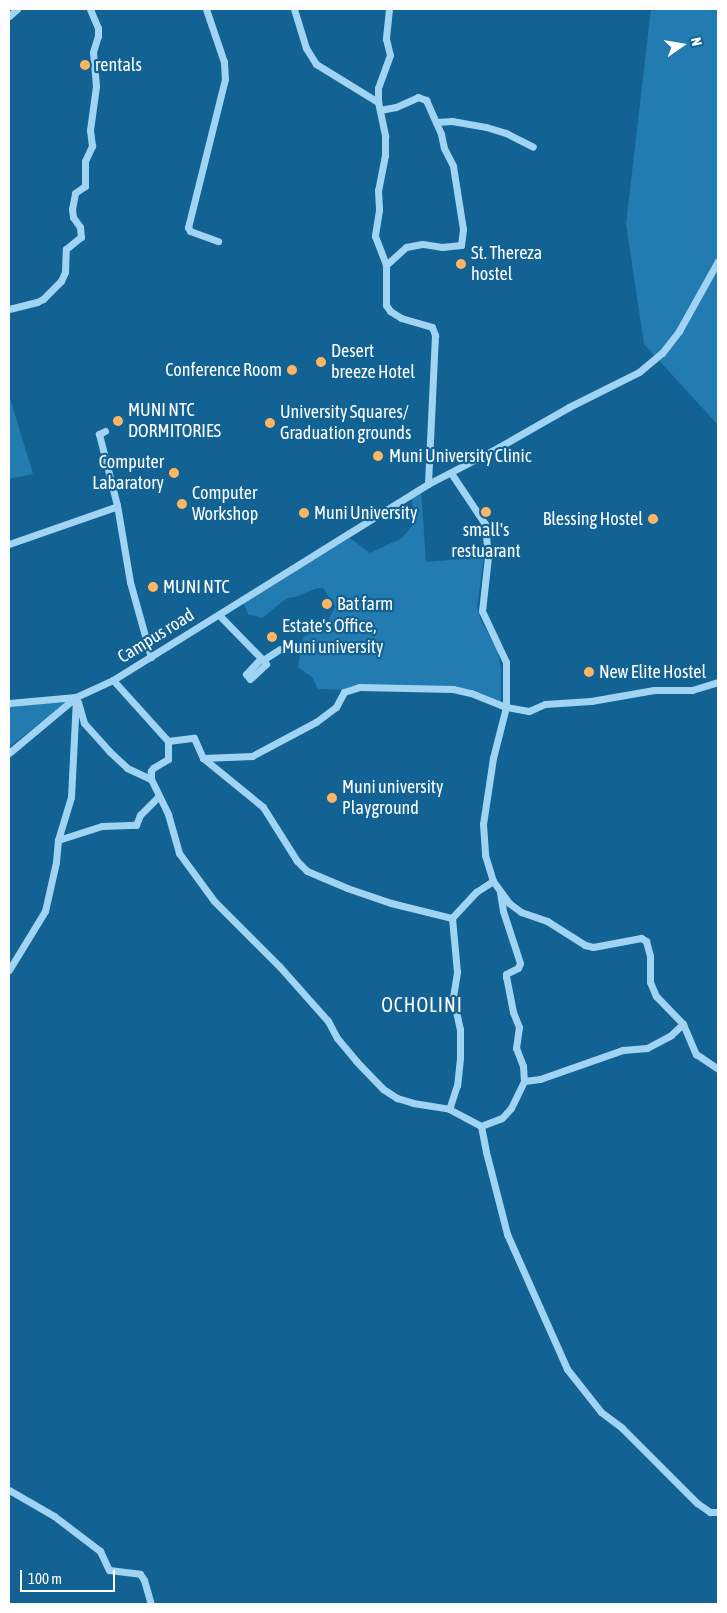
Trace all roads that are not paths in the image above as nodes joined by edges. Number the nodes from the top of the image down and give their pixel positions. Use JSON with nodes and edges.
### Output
{"nodes":[{"id":1,"x":16,"y":9,"type":"edge"},
{"id":2,"x":90,"y":9,"type":"edge"},
{"id":3,"x":206,"y":9,"type":"edge"},
{"id":4,"x":294,"y":9,"type":"edge"},
{"id":5,"x":390,"y":9,"type":"edge"},
{"id":6,"x":9,"y":16,"type":"edge"},
{"id":7,"x":378,"y":102,"type":"junction"},
{"id":8,"x":380,"y":110,"type":"junction"},
{"id":9,"x":436,"y":122,"type":"junction"},
{"id":10,"x":533,"y":147,"type":"dead end"},
{"id":11,"x":218,"y":241,"type":"dead end"},
{"id":12,"x":718,"y":261,"type":"edge"},
{"id":13,"x":386,"y":265,"type":"junction"},
{"id":14,"x":9,"y":308,"type":"edge"},
{"id":15,"x":105,"y":432,"type":"dead end"},
{"id":16,"x":451,"y":473,"type":"junction"},
{"id":17,"x":428,"y":484,"type":"junction"},
{"id":18,"x":114,"y":506,"type":"dead end"},
{"id":19,"x":9,"y":544,"type":"edge"},
{"id":20,"x":219,"y":615,"type":"junction"},
{"id":21,"x":280,"y":649,"type":"dead end"},
{"id":22,"x":151,"y":657,"type":"junction"},
{"id":23,"x":113,"y":680,"type":"junction"},
{"id":24,"x":718,"y":682,"type":"edge"},
{"id":25,"x":76,"y":696,"type":"junction"},
{"id":26,"x":9,"y":702,"type":"edge"},
{"id":27,"x":506,"y":707,"type":"junction"},
{"id":28,"x":168,"y":741,"type":"junction"},
{"id":29,"x":9,"y":753,"type":"edge"},
{"id":30,"x":203,"y":758,"type":"junction"},
{"id":31,"x":151,"y":779,"type":"junction"},
{"id":32,"x":158,"y":797,"type":"junction"},
{"id":33,"x":58,"y":840,"type":"junction"},
{"id":34,"x":493,"y":880,"type":"junction"},
{"id":35,"x":500,"y":892,"type":"junction"},
{"id":36,"x":452,"y":918,"type":"junction"},
{"id":37,"x":9,"y":970,"type":"edge"},
{"id":38,"x":683,"y":1024,"type":"junction"},
{"id":39,"x":718,"y":1069,"type":"edge"},
{"id":40,"x":524,"y":1081,"type":"junction"},
{"id":41,"x":449,"y":1109,"type":"junction"},
{"id":42,"x":481,"y":1126,"type":"junction"},
{"id":43,"x":9,"y":1490,"type":"edge"},
{"id":44,"x":718,"y":1512,"type":"edge"},
{"id":45,"x":151,"y":1604,"type":"edge"}],
"edges":[{"from":1,"to":6,"type":"street"},
{"from":2,"to":14,"type":"street"},
{"from":3,"to":11,"type":"street"},
{"from":4,"to":7,"type":"street"},
{"from":5,"to":7,"type":"street"},
{"from":7,"to":8,"type":"street"},
{"from":8,"to":9,"type":"street"},
{"from":8,"to":13,"type":"street"},
{"from":9,"to":10,"type":"street"},
{"from":9,"to":13,"type":"street"},
{"from":12,"to":16,"type":"street","name":"Campus road"},
{"from":13,"to":17,"type":"street"},
{"from":15,"to":22,"type":"street"},
{"from":16,"to":17,"type":"street","name":"Campus road"},
{"from":16,"to":27,"type":"street"},
{"from":17,"to":20,"type":"street","name":"Campus road"},
{"from":18,"to":19,"type":"street"},
{"from":20,"to":21,"type":"street"},
{"from":20,"to":22,"type":"street","name":"Campus road"},
{"from":22,"to":23,"type":"street","name":"Campus road"},
{"from":23,"to":25,"type":"street","name":"Campus road"},
{"from":23,"to":28,"type":"street"},
{"from":24,"to":27,"type":"street"},
{"from":25,"to":26,"type":"street"},
{"from":25,"to":29,"type":"street"},
{"from":25,"to":31,"type":"street"},
{"from":25,"to":33,"type":"street"},
{"from":27,"to":30,"type":"street"},
{"from":27,"to":34,"type":"street"},
{"from":28,"to":30,"type":"street"},
{"from":28,"to":31,"type":"street"},
{"from":30,"to":36,"type":"street"},
{"from":31,"to":32,"type":"street"},
{"from":32,"to":33,"type":"street"},
{"from":32,"to":41,"type":"street"},
{"from":33,"to":37,"type":"street"},
{"from":34,"to":35,"type":"street"},
{"from":34,"to":36,"type":"street"},
{"from":35,"to":38,"type":"street"},
{"from":35,"to":40,"type":"street"},
{"from":36,"to":41,"type":"street"},
{"from":38,"to":39,"type":"street"},
{"from":38,"to":40,"type":"street"},
{"from":40,"to":42,"type":"street"},
{"from":41,"to":42,"type":"street"},
{"from":42,"to":44,"type":"street"},
{"from":43,"to":45,"type":"street"}]}
